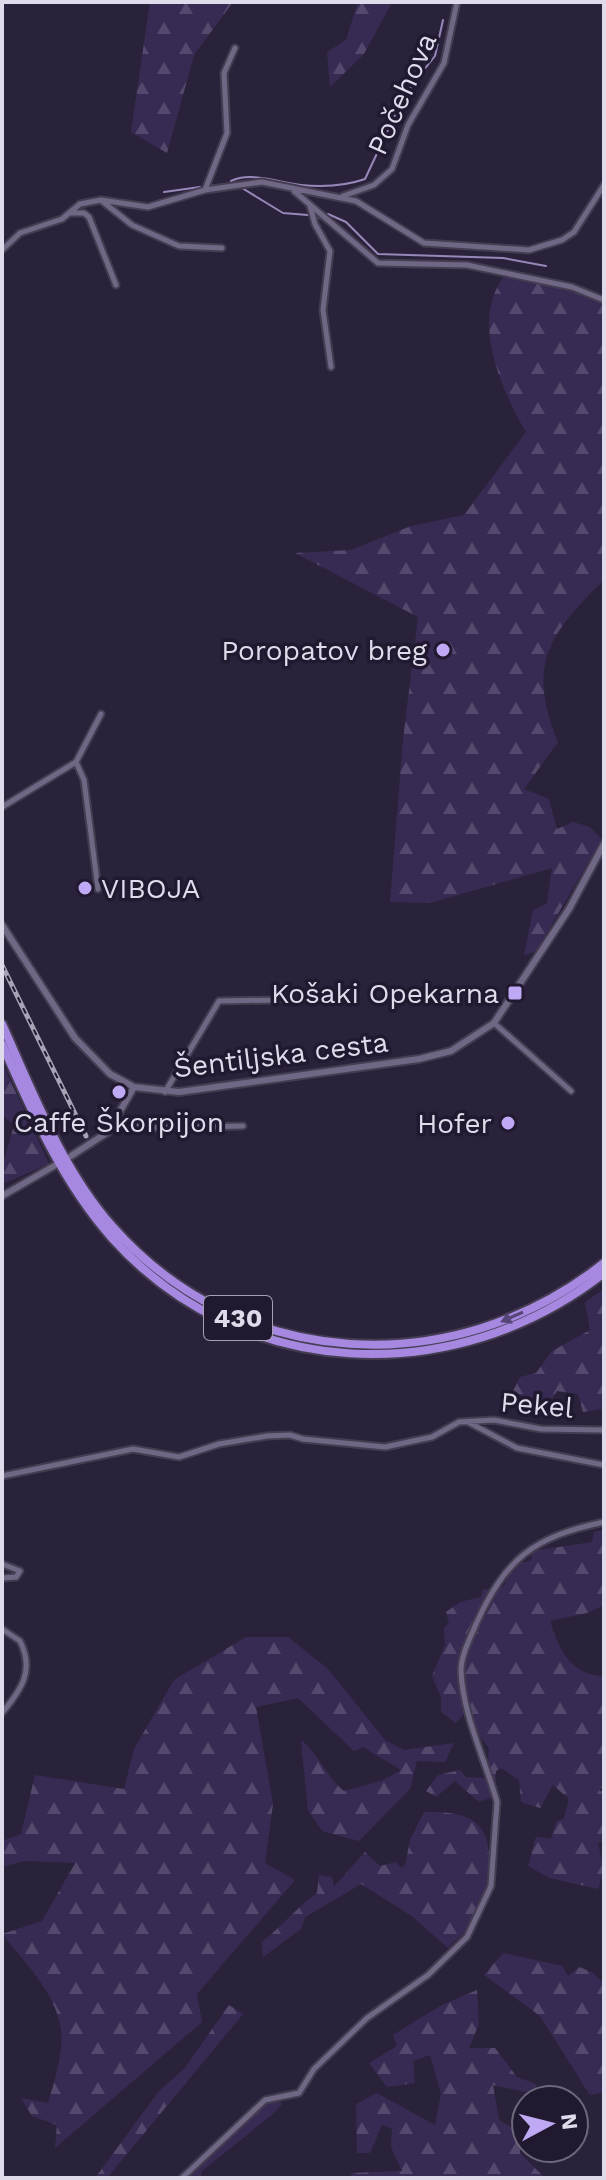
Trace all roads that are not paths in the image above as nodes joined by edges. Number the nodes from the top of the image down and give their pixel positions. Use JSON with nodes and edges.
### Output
{"nodes":[{"id":1,"x":457,"y":2,"type":"edge"},
{"id":2,"x":235,"y":48,"type":"dead end"},
{"id":3,"x":604,"y":185,"type":"edge"},
{"id":4,"x":290,"y":187,"type":"junction"},
{"id":5,"x":205,"y":190,"type":"junction"},
{"id":6,"x":339,"y":198,"type":"junction"},
{"id":7,"x":101,"y":200,"type":"junction"},
{"id":8,"x":310,"y":205,"type":"junction"},
{"id":9,"x":70,"y":213,"type":"junction"},
{"id":10,"x":222,"y":248,"type":"dead end"},
{"id":11,"x":2,"y":250,"type":"edge"},
{"id":12,"x":116,"y":285,"type":"dead end"},
{"id":13,"x":604,"y":300,"type":"edge"},
{"id":14,"x":331,"y":367,"type":"dead end"},
{"id":15,"x":101,"y":714,"type":"dead end"},
{"id":16,"x":76,"y":762,"type":"junction"},
{"id":17,"x":2,"y":807,"type":"edge"},
{"id":18,"x":604,"y":844,"type":"edge"},
{"id":19,"x":98,"y":889,"type":"dead end"},
{"id":20,"x":2,"y":925,"type":"edge"},
{"id":21,"x":285,"y":986,"type":"dead end"},
{"id":22,"x":494,"y":1023,"type":"junction"},
{"id":23,"x":2,"y":1024,"type":"edge"},
{"id":24,"x":2,"y":1044,"type":"edge"},
{"id":25,"x":134,"y":1087,"type":"junction"},
{"id":26,"x":571,"y":1091,"type":"dead end"},
{"id":27,"x":165,"y":1093,"type":"junction"},
{"id":28,"x":119,"y":1117,"type":"junction"},
{"id":29,"x":243,"y":1126,"type":"dead end"},
{"id":30,"x":71,"y":1156,"type":"dead end"},
{"id":31,"x":54,"y":1166,"type":"dead end"},
{"id":32,"x":2,"y":1196,"type":"edge"},
{"id":33,"x":604,"y":1263,"type":"edge"},
{"id":34,"x":604,"y":1273,"type":"edge"},
{"id":35,"x":467,"y":1421,"type":"junction"},
{"id":36,"x":604,"y":1430,"type":"edge"},
{"id":37,"x":604,"y":1465,"type":"edge"},
{"id":38,"x":2,"y":1476,"type":"edge"},
{"id":39,"x":604,"y":1522,"type":"edge"},
{"id":40,"x":2,"y":1564,"type":"edge"},
{"id":41,"x":2,"y":1578,"type":"edge"},
{"id":42,"x":2,"y":1629,"type":"edge"},
{"id":43,"x":2,"y":1713,"type":"edge"},
{"id":44,"x":182,"y":2178,"type":"edge"}],
"edges":[{"from":1,"to":6,"type":"street","name":"Počehova"},
{"from":2,"to":5,"type":"street"},
{"from":3,"to":6,"type":"street"},
{"from":4,"to":5,"type":"street"},
{"from":4,"to":6,"type":"street"},
{"from":4,"to":8,"type":"street"},
{"from":5,"to":7,"type":"street"},
{"from":7,"to":9,"type":"street"},
{"from":7,"to":10,"type":"street"},
{"from":8,"to":13,"type":"street"},
{"from":8,"to":14,"type":"street"},
{"from":9,"to":11,"type":"street"},
{"from":9,"to":12,"type":"street"},
{"from":15,"to":16,"type":"street"},
{"from":16,"to":17,"type":"street"},
{"from":16,"to":19,"type":"street"},
{"from":18,"to":22,"type":"street","name":"Šentiljska cesta"},
{"from":20,"to":25,"type":"street","name":"Šentiljska cesta"},
{"from":21,"to":27,"type":"street"},
{"from":22,"to":26,"type":"street"},
{"from":22,"to":27,"type":"street","name":"Šentiljska cesta"},
{"from":33,"to":23,"type":"highway","number":"430","one_way":true},
{"from":24,"to":34,"type":"highway","number":"430"},
{"from":25,"to":27,"type":"street","name":"Šentiljska cesta"},
{"from":25,"to":28,"type":"street"},
{"from":28,"to":29,"type":"street"},
{"from":28,"to":30,"type":"street"},
{"from":31,"to":32,"type":"street"},
{"from":35,"to":36,"type":"street","name":"Pekel"},
{"from":35,"to":37,"type":"street","name":"Pekel"},
{"from":35,"to":38,"type":"street"},
{"from":39,"to":44,"type":"street"},
{"from":40,"to":41,"type":"street"},
{"from":42,"to":43,"type":"street"}]}
